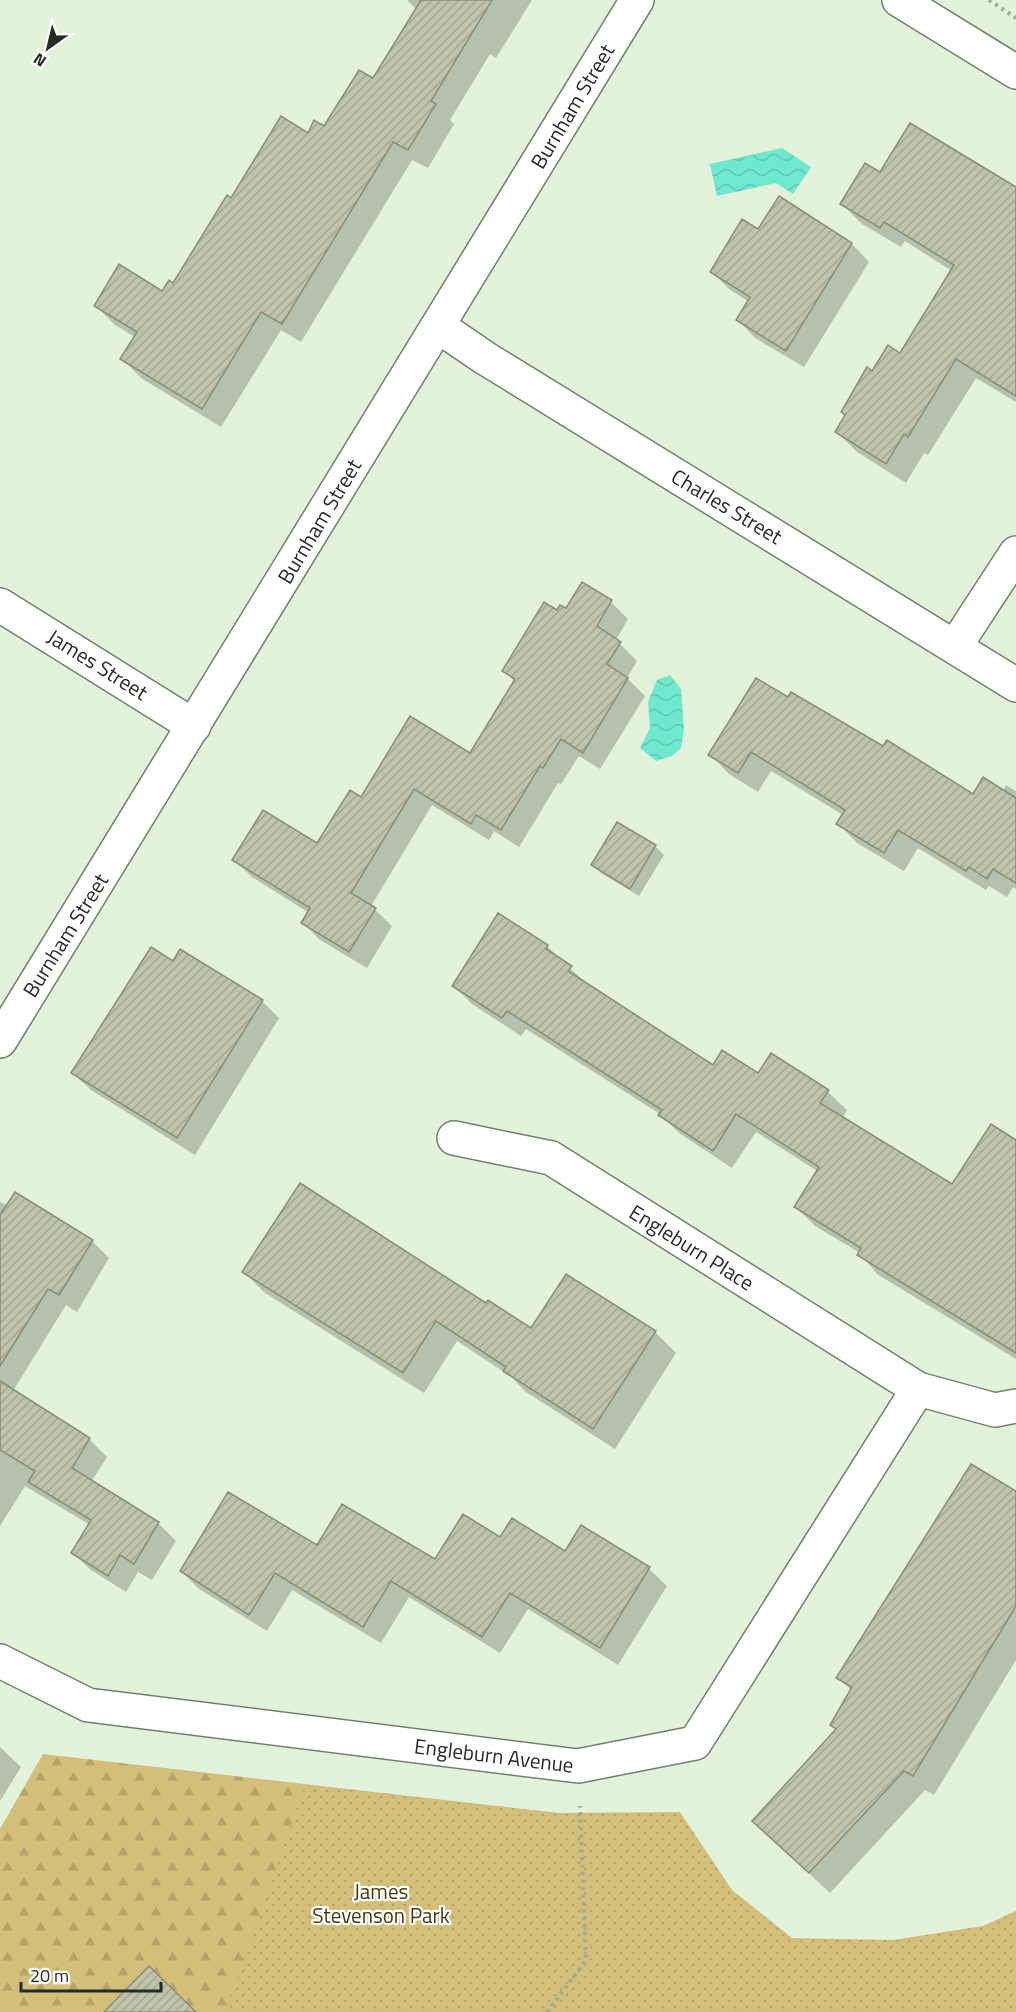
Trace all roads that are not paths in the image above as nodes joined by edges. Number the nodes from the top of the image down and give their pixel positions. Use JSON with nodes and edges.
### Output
{"nodes":[{"id":1,"x":637,"y":0,"type":"edge"},
{"id":2,"x":899,"y":0,"type":"edge"},
{"id":3,"x":1016,"y":72,"type":"edge"},
{"id":4,"x":438,"y":326,"type":"junction"},
{"id":5,"x":1016,"y":553,"type":"edge"},
{"id":6,"x":0,"y":605,"type":"edge"},
{"id":7,"x":956,"y":645,"type":"junction"},
{"id":8,"x":1016,"y":685,"type":"edge"},
{"id":9,"x":194,"y":726,"type":"junction"},
{"id":10,"x":0,"y":1041,"type":"edge"},
{"id":11,"x":454,"y":1138,"type":"dead end"},
{"id":12,"x":918,"y":1389,"type":"junction"},
{"id":13,"x":1016,"y":1406,"type":"edge"},
{"id":14,"x":0,"y":1661,"type":"edge"}],
"edges":[{"from":1,"to":4,"type":"street","name":"Burnham Street"},
{"from":2,"to":3,"type":"street"},
{"from":4,"to":7,"type":"street","name":"Charles Street"},
{"from":4,"to":9,"type":"street","name":"Burnham Street"},
{"from":5,"to":7,"type":"street"},
{"from":6,"to":9,"type":"street","name":"James Street"},
{"from":7,"to":8,"type":"street","name":"Charles Street"},
{"from":9,"to":10,"type":"street","name":"Burnham Street"},
{"from":11,"to":12,"type":"street","name":"Engleburn Place"},
{"from":12,"to":13,"type":"street"},
{"from":12,"to":14,"type":"street","name":"Engleburn Avenue"}]}
